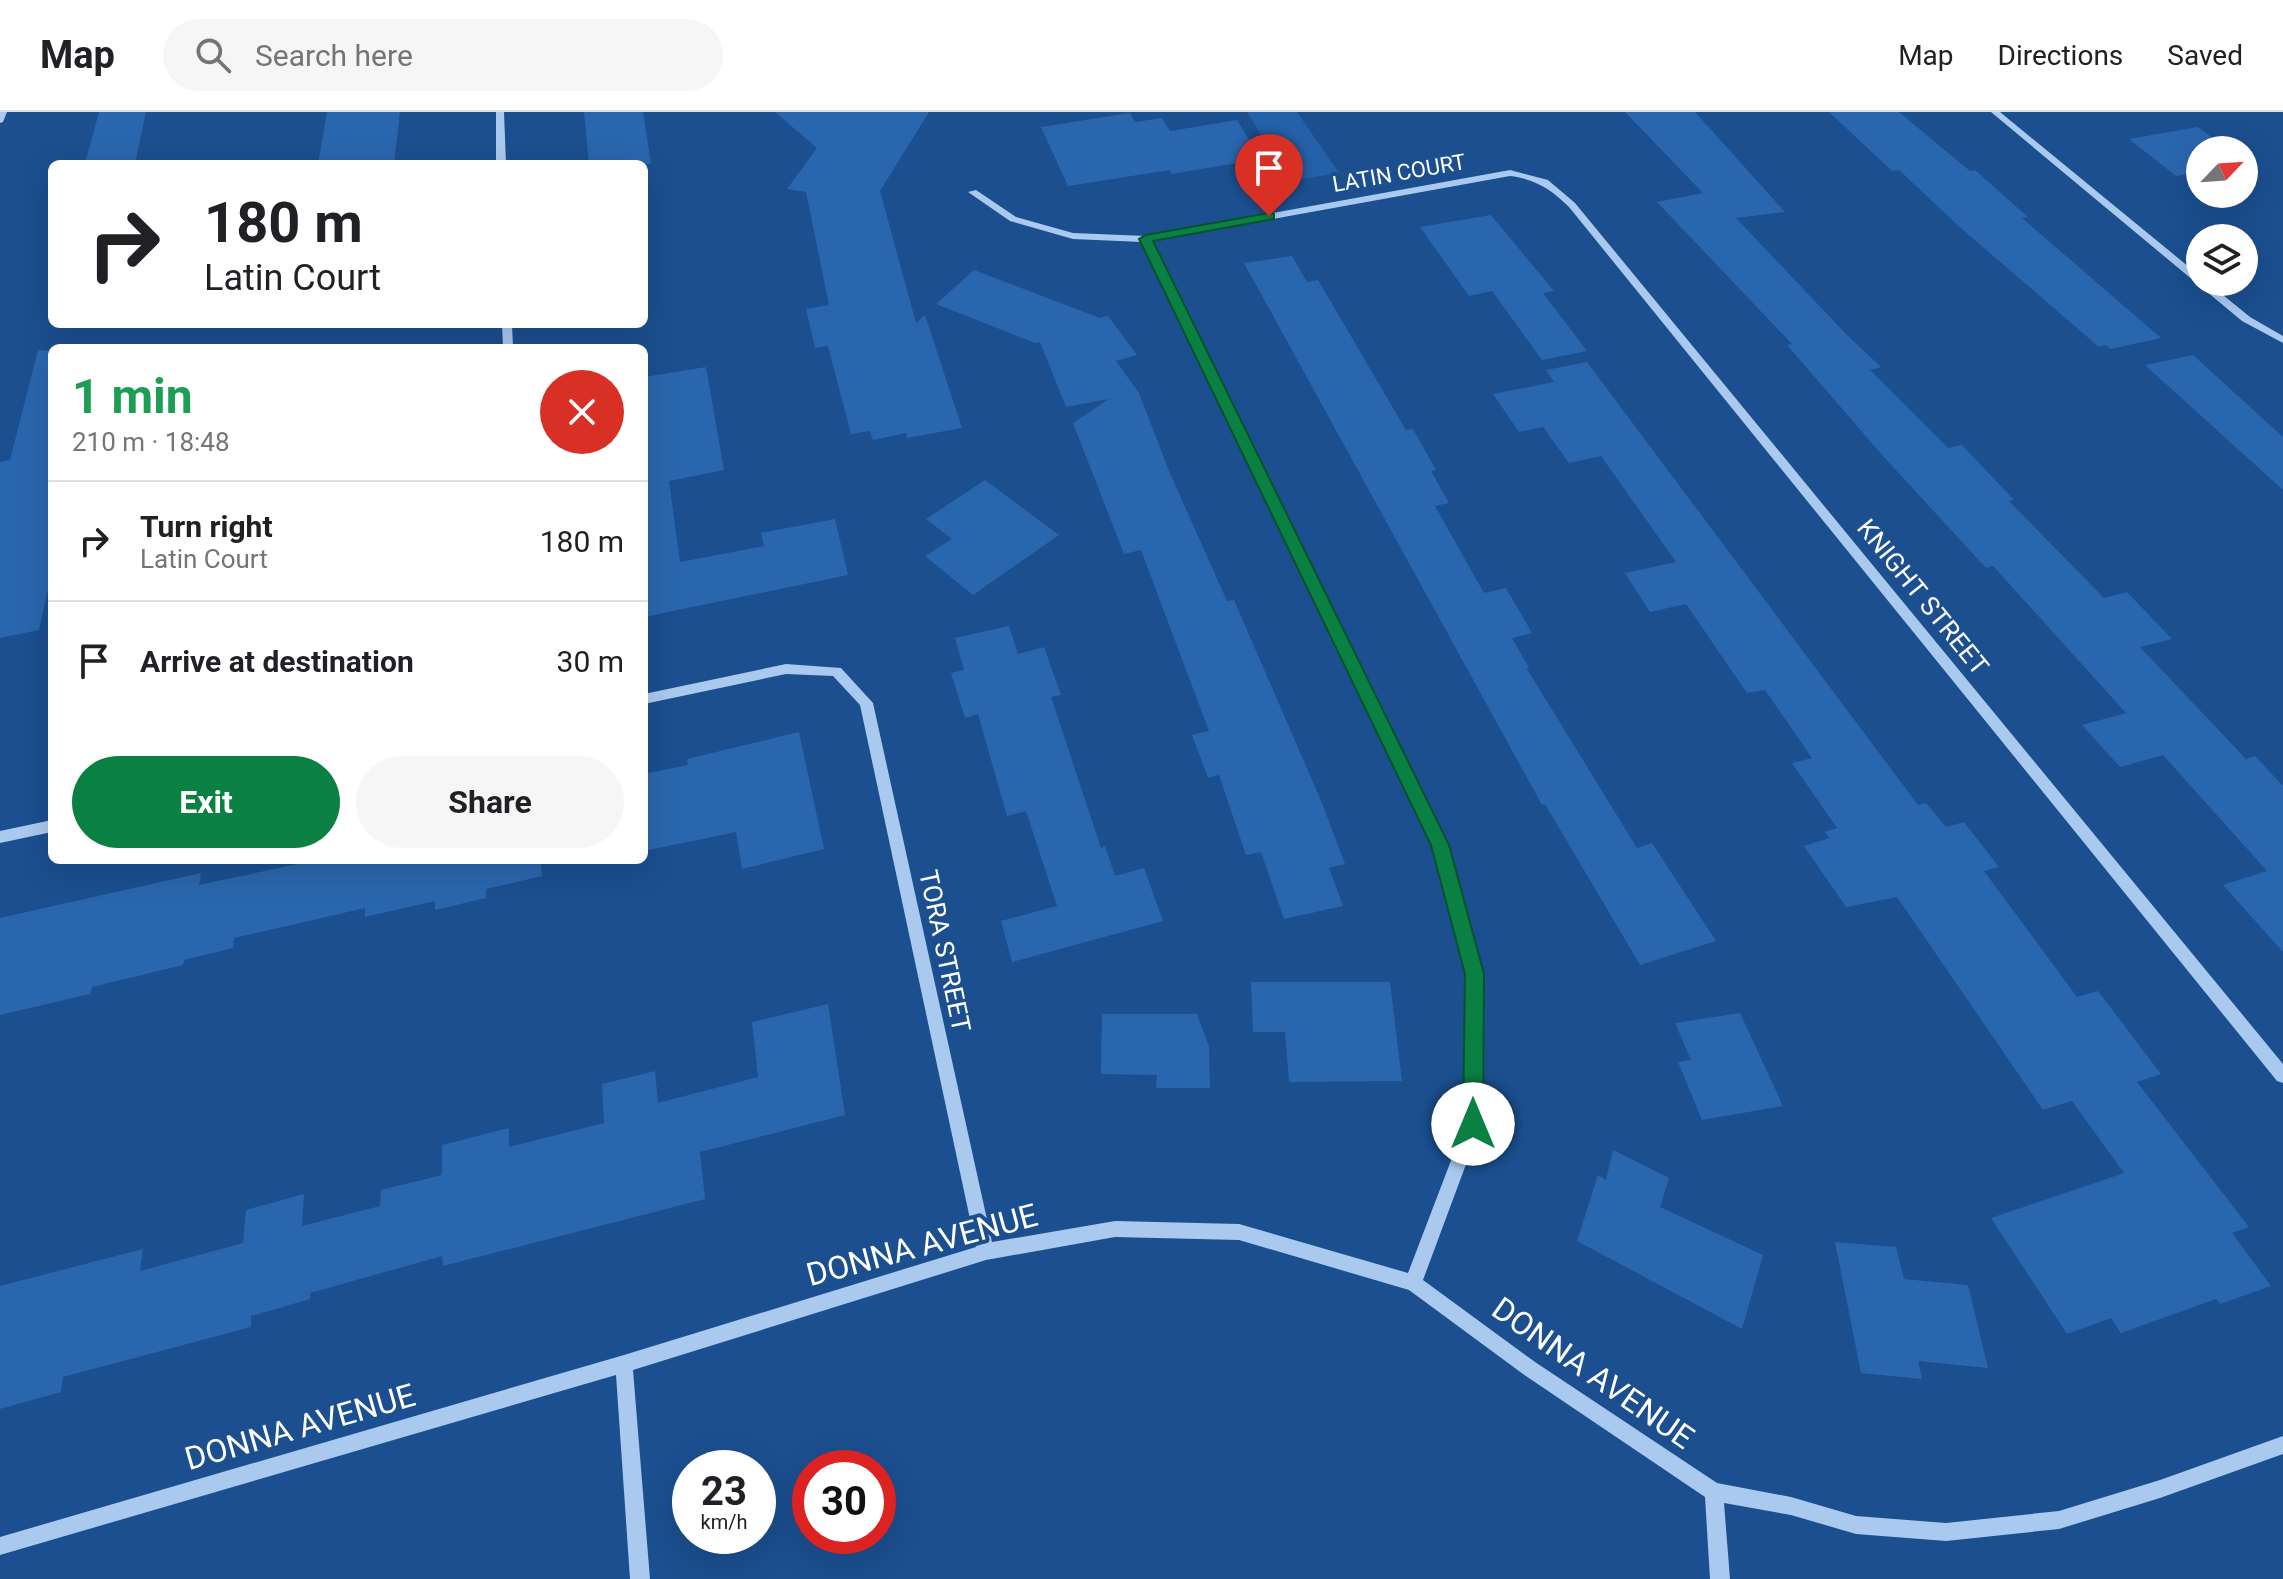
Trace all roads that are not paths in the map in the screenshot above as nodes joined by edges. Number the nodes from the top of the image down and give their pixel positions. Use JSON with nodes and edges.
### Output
{"nodes":[{"id":1,"x":3,"y":112,"type":"edge"},
{"id":2,"x":500,"y":112,"type":"edge"},
{"id":3,"x":1995,"y":112,"type":"edge"},
{"id":4,"x":0,"y":120,"type":"edge"},
{"id":5,"x":501,"y":160,"type":"edge"},
{"id":6,"x":1510,"y":173,"type":"joint"},
{"id":7,"x":973,"y":192,"type":"dead end"},
{"id":8,"x":1146,"y":239,"type":"junction"},
{"id":9,"x":2186,"y":270,"type":"edge"},
{"id":10,"x":2217,"y":296,"type":"edge"},
{"id":11,"x":2283,"y":340,"type":"edge"},
{"id":12,"x":648,"y":698,"type":"edge"},
{"id":13,"x":48,"y":827,"type":"edge"},
{"id":14,"x":0,"y":837,"type":"edge"},
{"id":15,"x":2283,"y":1076,"type":"edge"},
{"id":16,"x":986,"y":1252,"type":"junction"},
{"id":17,"x":1413,"y":1283,"type":"junction"},
{"id":18,"x":624,"y":1364,"type":"junction"},
{"id":19,"x":2283,"y":1445,"type":"edge"},
{"id":20,"x":1714,"y":1492,"type":"junction"},
{"id":21,"x":0,"y":1546,"type":"edge"},
{"id":22,"x":640,"y":1579,"type":"edge"},
{"id":23,"x":1720,"y":1579,"type":"edge"}],
"edges":[{"from":1,"to":4,"type":"street"},
{"from":2,"to":5,"type":"street"},
{"from":3,"to":9,"type":"street"},
{"from":6,"to":8,"type":"street","name":"LATIN COURT"},
{"from":6,"to":15,"type":"street","name":"KNIGHT STREET"},
{"from":7,"to":8,"type":"street","name":"LATIN COURT"},
{"from":8,"to":17,"type":"street"},
{"from":10,"to":11,"type":"street"},
{"from":12,"to":16,"type":"street","name":"TORA STREET"},
{"from":13,"to":14,"type":"street"},
{"from":16,"to":17,"type":"street","name":"DONNA AVENUE"},
{"from":16,"to":18,"type":"street","name":"DONNA AVENUE"},
{"from":17,"to":20,"type":"street","name":"DONNA AVENUE"},
{"from":18,"to":21,"type":"street","name":"DONNA AVENUE"},
{"from":18,"to":22,"type":"street"},
{"from":19,"to":20,"type":"street","name":"DONNA AVENUE"},
{"from":20,"to":23,"type":"street"}]}
